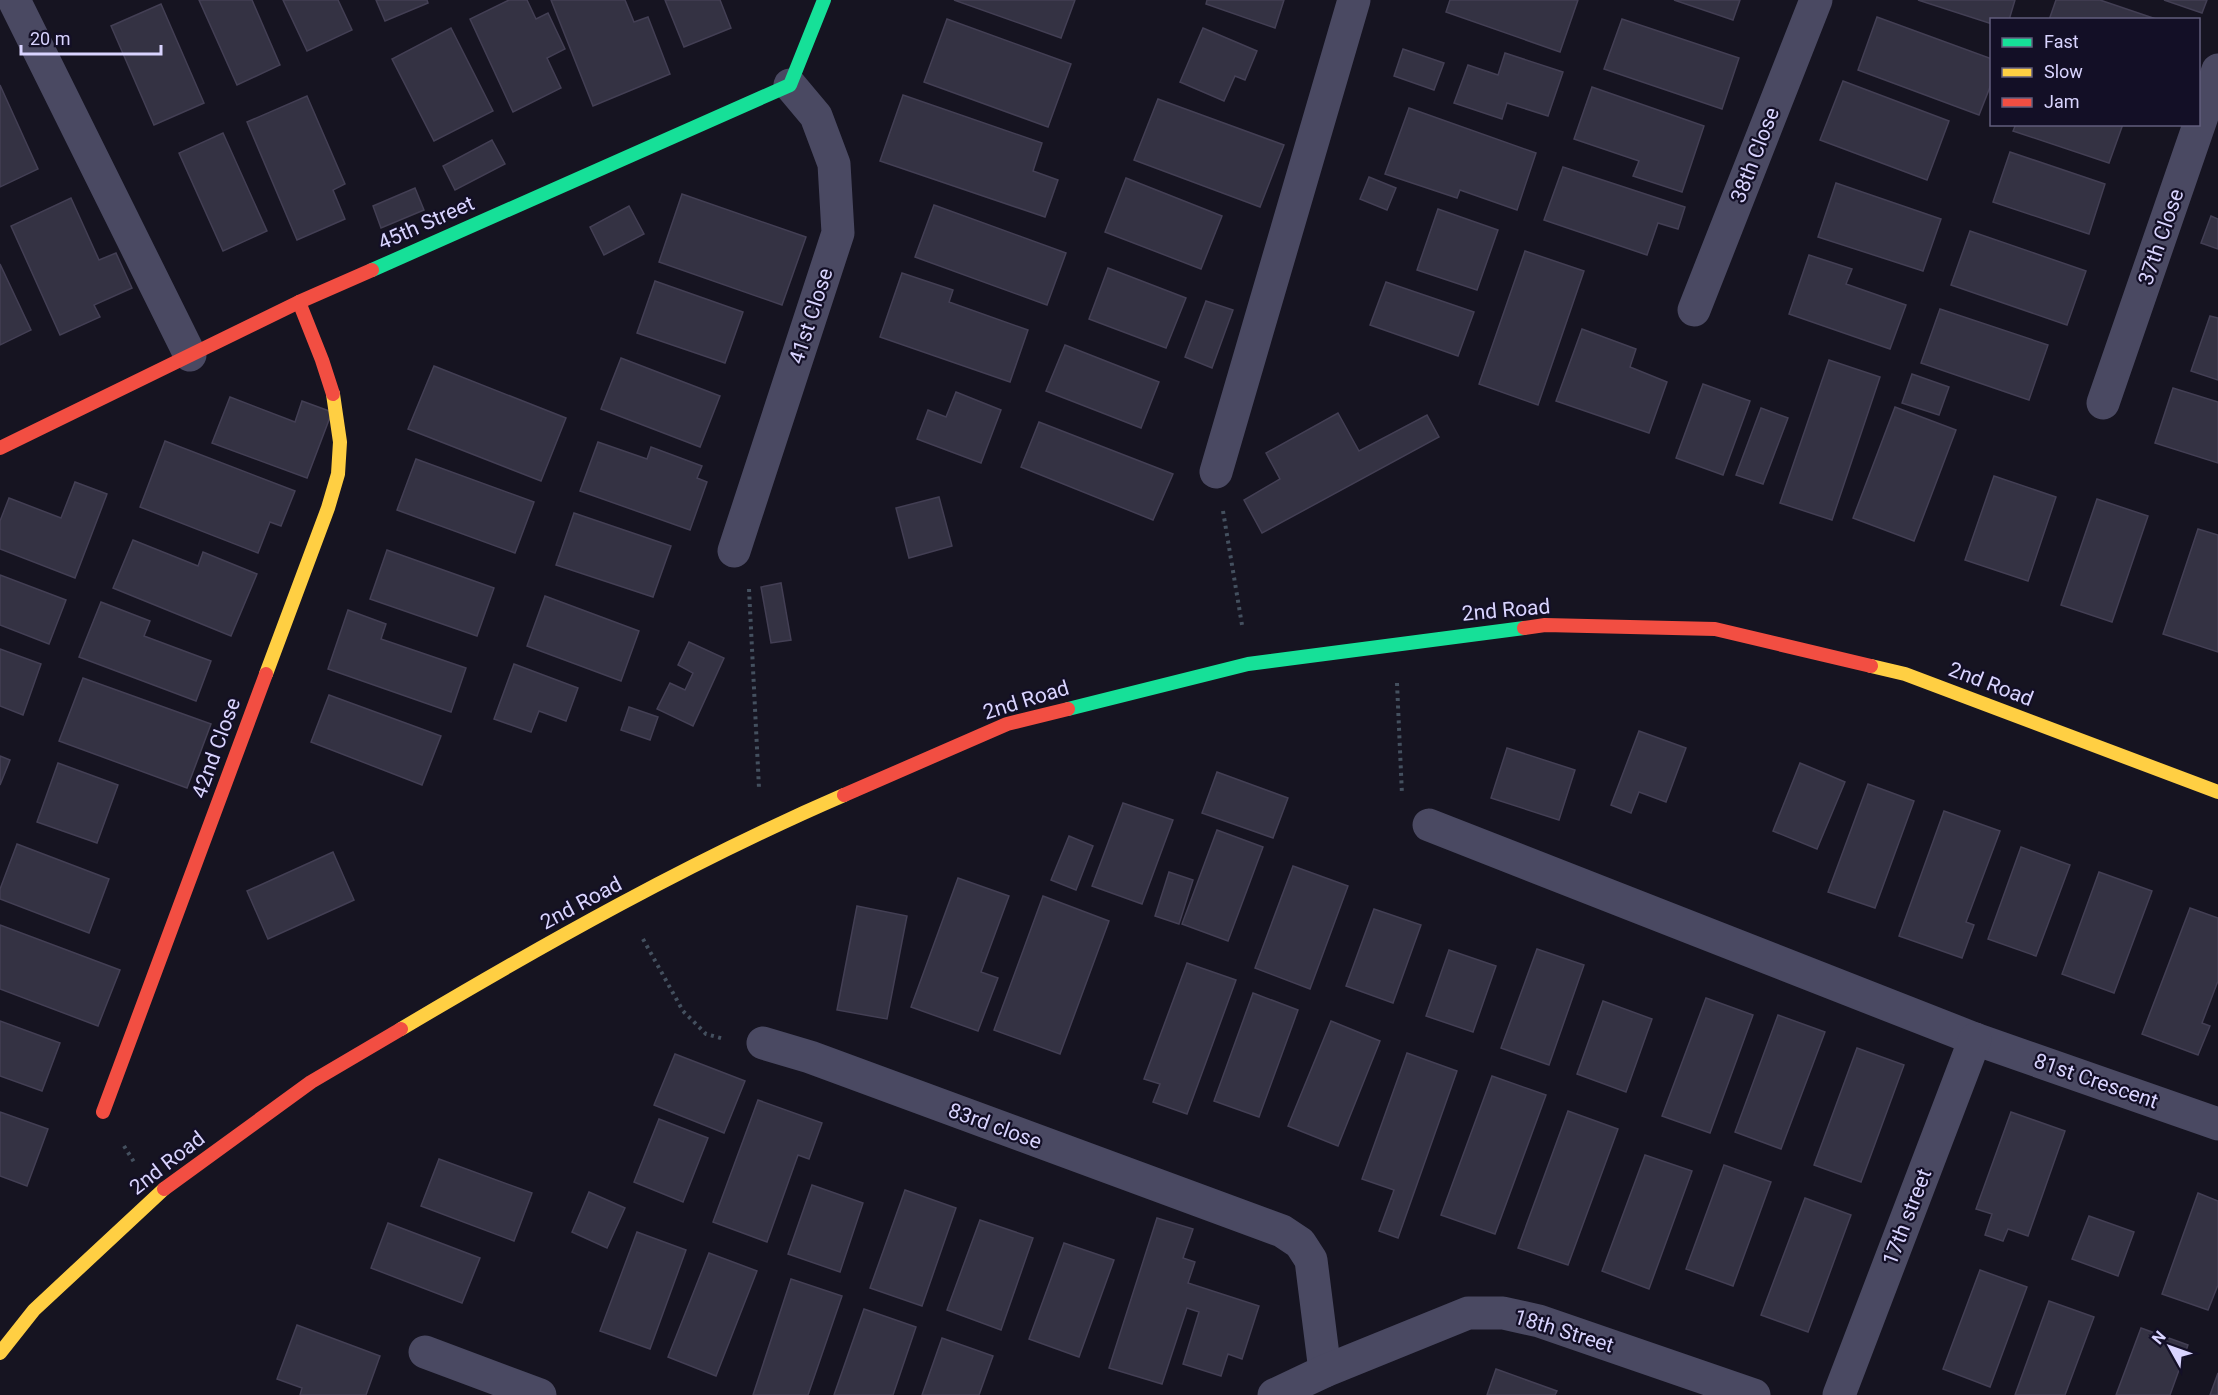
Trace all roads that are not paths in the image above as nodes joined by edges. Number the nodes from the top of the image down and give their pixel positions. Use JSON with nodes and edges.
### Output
{"nodes":[{"id":1,"x":14,"y":0,"type":"edge"},
{"id":2,"x":825,"y":0,"type":"edge"},
{"id":3,"x":1354,"y":0,"type":"edge"},
{"id":4,"x":1816,"y":0,"type":"edge"},
{"id":5,"x":2218,"y":70,"type":"edge"},
{"id":6,"x":790,"y":85,"type":"junction"},
{"id":7,"x":2200,"y":122,"type":"edge"},
{"id":8,"x":2199,"y":126,"type":"edge"},
{"id":9,"x":299,"y":302,"type":"junction"},
{"id":10,"x":1695,"y":310,"type":"dead end"},
{"id":11,"x":190,"y":355,"type":"junction"},
{"id":12,"x":2103,"y":404,"type":"dead end"},
{"id":13,"x":0,"y":448,"type":"edge"},
{"id":14,"x":1216,"y":472,"type":"road end"},
{"id":15,"x":734,"y":551,"type":"road end"},
{"id":16,"x":2218,"y":792,"type":"edge"},
{"id":17,"x":1429,"y":825,"type":"road end"},
{"id":18,"x":1975,"y":1039,"type":"junction"},
{"id":19,"x":763,"y":1043,"type":"road end"},
{"id":20,"x":103,"y":1112,"type":"road end"},
{"id":21,"x":2218,"y":1124,"type":"edge"},
{"id":22,"x":425,"y":1352,"type":"dead end"},
{"id":23,"x":0,"y":1353,"type":"edge"},
{"id":24,"x":1325,"y":1371,"type":"junction"},
{"id":25,"x":540,"y":1395,"type":"edge"},
{"id":26,"x":1274,"y":1395,"type":"edge"},
{"id":27,"x":1754,"y":1395,"type":"edge"},
{"id":28,"x":1839,"y":1395,"type":"edge"}],
"edges":[{"from":1,"to":11,"type":"street"},
{"from":2,"to":6,"type":"street"},
{"from":3,"to":14,"type":"street"},
{"from":4,"to":10,"type":"street","name":"38th Close"},
{"from":5,"to":7,"type":"street","name":"37th Close"},
{"from":6,"to":9,"type":"street","name":"45th Street"},
{"from":6,"to":15,"type":"street","name":"41st Close"},
{"from":8,"to":12,"type":"street","name":"37th Close"},
{"from":9,"to":11,"type":"street","name":"45th Street"},
{"from":9,"to":20,"type":"street","name":"42nd Close"},
{"from":11,"to":13,"type":"street","name":"45th Street"},
{"from":16,"to":23,"type":"street","name":"2nd Road"},
{"from":17,"to":18,"type":"street","name":"81st Crescent"},
{"from":18,"to":21,"type":"street","name":"81st Crescent"},
{"from":18,"to":28,"type":"street","name":"17th street"},
{"from":19,"to":24,"type":"street","name":"83rd close"},
{"from":22,"to":25,"type":"street"},
{"from":24,"to":26,"type":"street","name":"18th Street"},
{"from":24,"to":27,"type":"street","name":"18th Street"}]}
